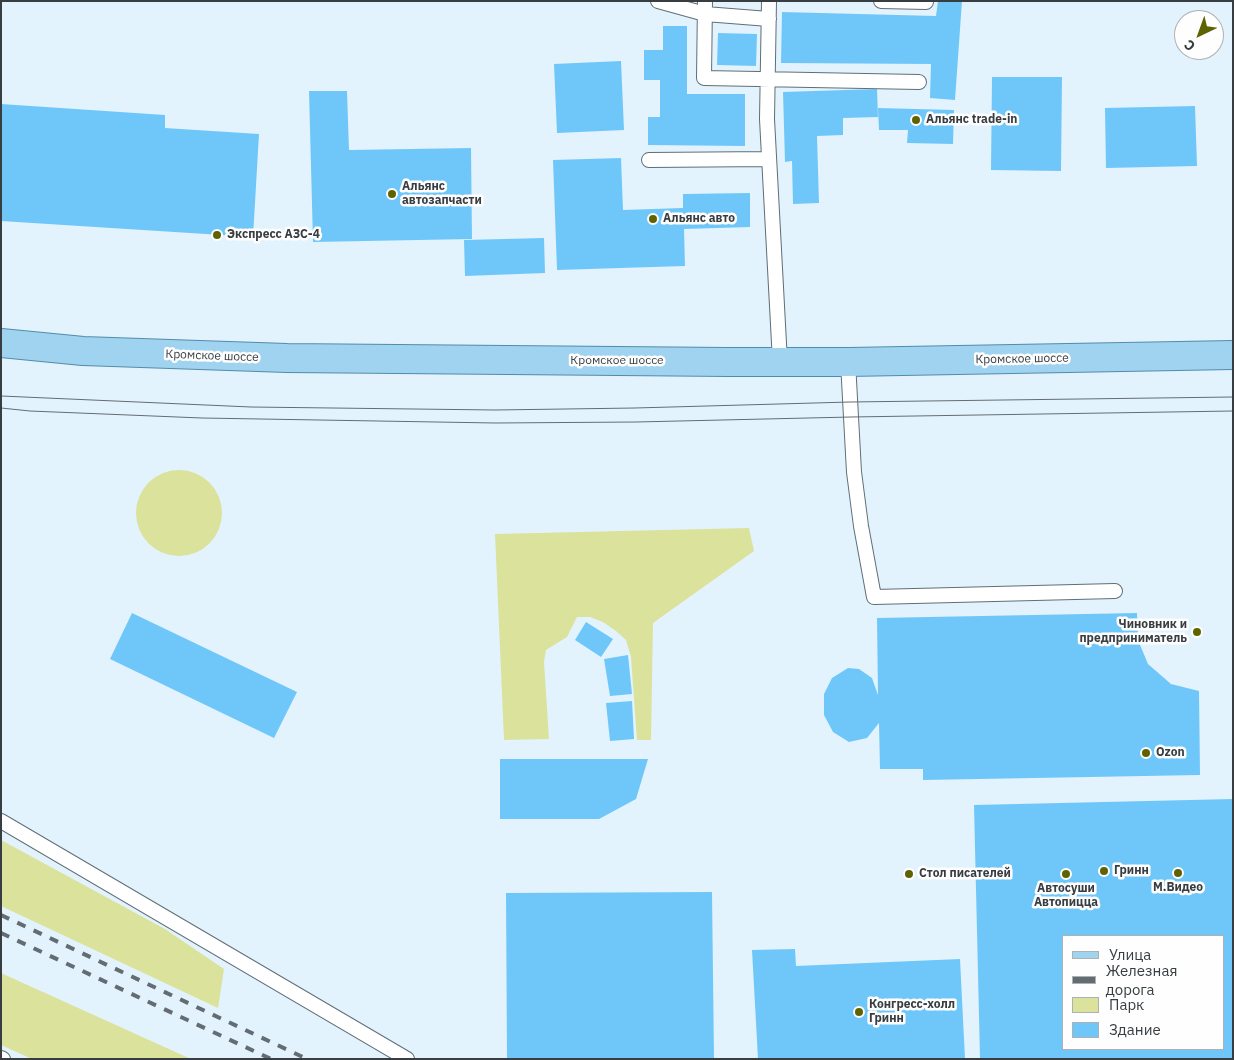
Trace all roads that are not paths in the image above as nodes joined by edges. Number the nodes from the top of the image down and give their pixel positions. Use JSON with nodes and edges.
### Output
{"nodes":[{"id":1,"x":658,"y":1,"type":"edge"},
{"id":2,"x":769,"y":1,"type":"edge"},
{"id":3,"x":881,"y":1,"type":"edge"},
{"id":4,"x":926,"y":2,"type":"edge"},
{"id":5,"x":705,"y":8,"type":"edge"},
{"id":6,"x":769,"y":19,"type":"junction"},
{"id":7,"x":768,"y":79,"type":"junction"},
{"id":8,"x":919,"y":82,"type":"dead end"},
{"id":9,"x":770,"y":159,"type":"junction"},
{"id":10,"x":649,"y":160,"type":"dead end"},
{"id":11,"x":1,"y":343,"type":"edge"},
{"id":12,"x":1233,"y":355,"type":"edge"},
{"id":13,"x":780,"y":362,"type":"junction"},
{"id":14,"x":848,"y":362,"type":"junction"},
{"id":15,"x":1115,"y":591,"type":"dead end"},
{"id":16,"x":1,"y":821,"type":"edge"},
{"id":17,"x":408,"y":1059,"type":"edge"}],
"edges":[{"from":1,"to":5,"type":"lane"},
{"from":2,"to":6,"type":"lane"},
{"from":3,"to":4,"type":"lane"},
{"from":5,"to":6,"type":"lane"},
{"from":5,"to":7,"type":"lane"},
{"from":6,"to":7,"type":"lane"},
{"from":7,"to":8,"type":"lane"},
{"from":7,"to":9,"type":"lane"},
{"from":9,"to":10,"type":"lane"},
{"from":9,"to":13,"type":"lane"},
{"from":11,"to":13,"type":"main road","name":"Кромское шоссе"},
{"from":12,"to":14,"type":"main road","name":"Кромское шоссе"},
{"from":13,"to":14,"type":"main road","name":"Кромское шоссе"},
{"from":14,"to":15,"type":"lane"},
{"from":16,"to":17,"type":"lane"}]}
